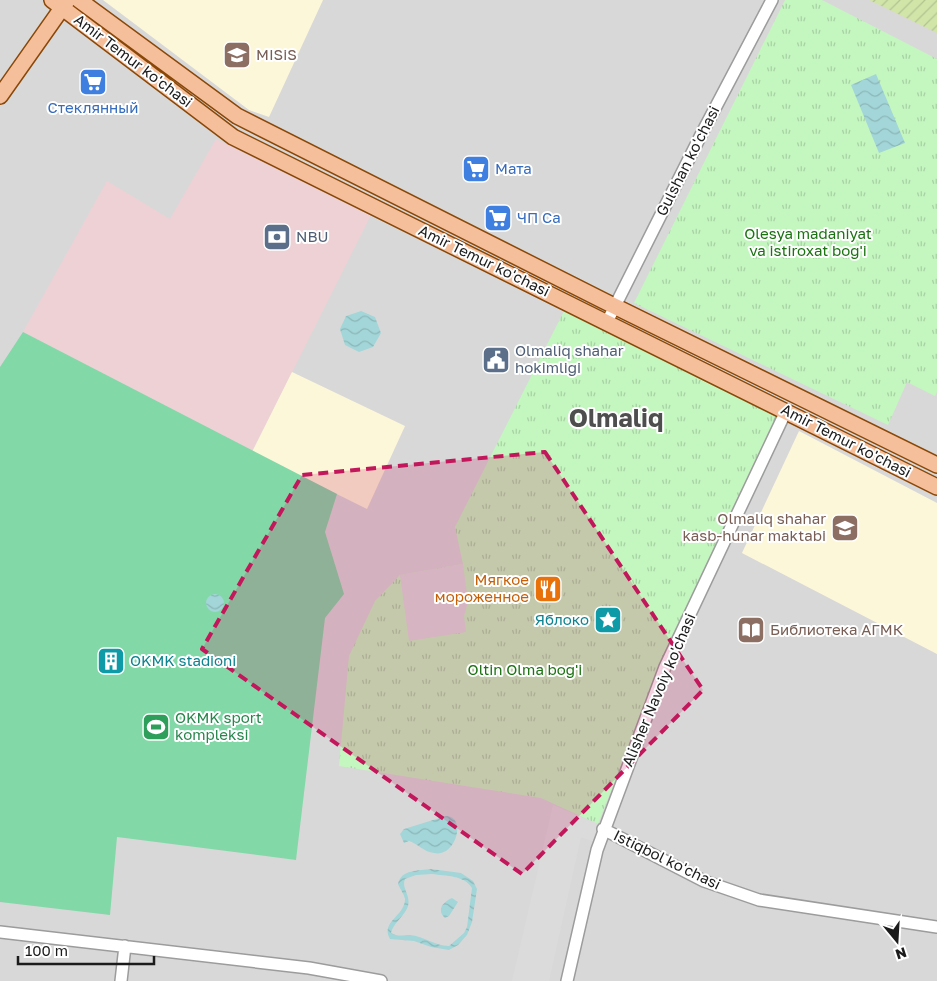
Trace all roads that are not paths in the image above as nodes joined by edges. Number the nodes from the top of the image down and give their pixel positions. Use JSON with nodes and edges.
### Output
{"nodes":[{"id":1,"x":79,"y":0,"type":"edge"},
{"id":2,"x":772,"y":0,"type":"edge"},
{"id":3,"x":61,"y":3,"type":"edge"},
{"id":4,"x":0,"y":96,"type":"edge"},
{"id":5,"x":614,"y":306,"type":"junction"},
{"id":6,"x":607,"y":322,"type":"junction"},
{"id":7,"x":786,"y":411,"type":"junction"},
{"id":8,"x":880,"y":437,"type":"junction"},
{"id":9,"x":871,"y":454,"type":"junction"},
{"id":10,"x":937,"y":465,"type":"edge"},
{"id":11,"x":937,"y":487,"type":"edge"},
{"id":12,"x":603,"y":829,"type":"junction"},
{"id":13,"x":937,"y":927,"type":"edge"},
{"id":14,"x":0,"y":932,"type":"edge"},
{"id":15,"x":125,"y":946,"type":"junction"},
{"id":16,"x":121,"y":981,"type":"edge"},
{"id":17,"x":380,"y":981,"type":"edge"},
{"id":18,"x":567,"y":981,"type":"edge"}],
"edges":[{"from":1,"to":5,"type":"main road","name":"Amir Temur ko'chasi"},
{"from":2,"to":5,"type":"street","name":"Gulshan ko'chasi"},
{"from":3,"to":4,"type":"main road"},
{"from":3,"to":6,"type":"main road","name":"Amir Temur ko'chasi"},
{"from":5,"to":6,"type":"street","name":"Gulshan ko'chasi"},
{"from":5,"to":8,"type":"main road","name":"Amir Temur ko'chasi"},
{"from":6,"to":7,"type":"main road","name":"Amir Temur ko'chasi"},
{"from":7,"to":9,"type":"main road","name":"Amir Temur ko'chasi"},
{"from":7,"to":12,"type":"street","name":"Alisher Navoiy ko'chasi"},
{"from":8,"to":9,"type":"main road"},
{"from":8,"to":10,"type":"main road","name":"Amir Temur ko'chasi"},
{"from":9,"to":11,"type":"main road","name":"Amir Temur ko'chasi"},
{"from":12,"to":13,"type":"street","name":"Istiqbol ko'chasi"},
{"from":12,"to":18,"type":"street","name":"Alisher Navoiy ko'chasi"},
{"from":14,"to":15,"type":"street"},
{"from":15,"to":16,"type":"street"},
{"from":15,"to":17,"type":"street"}]}
